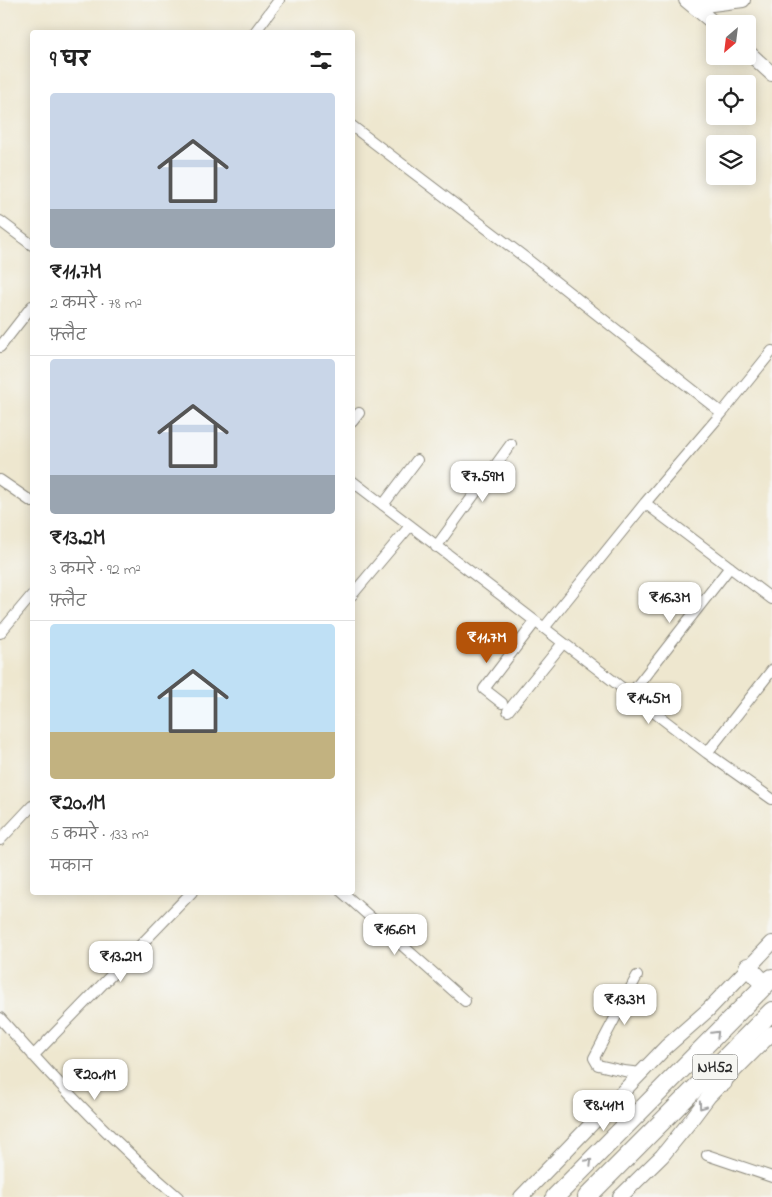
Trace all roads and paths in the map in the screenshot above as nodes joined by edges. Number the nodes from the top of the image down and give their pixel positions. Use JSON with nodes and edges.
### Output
{"nodes":[{"id":1,"x":280,"y":0,"type":"edge"},
{"id":2,"x":743,"y":0,"type":"edge"},
{"id":3,"x":691,"y":3,"type":"edge"},
{"id":4,"x":706,"y":16,"type":"edge"},
{"id":5,"x":257,"y":30,"type":"edge"},
{"id":6,"x":756,"y":59,"type":"edge"},
{"id":7,"x":772,"y":74,"type":"edge"},
{"id":8,"x":355,"y":128,"type":"edge"},
{"id":9,"x":0,"y":221,"type":"edge"},
{"id":10,"x":30,"y":244,"type":"edge"},
{"id":11,"x":30,"y":309,"type":"edge"},
{"id":12,"x":0,"y":347,"type":"edge"},
{"id":13,"x":772,"y":351,"type":"edge"},
{"id":14,"x":360,"y":413,"type":"dead end"},
{"id":15,"x":722,"y":413,"type":"junction"},
{"id":16,"x":355,"y":419,"type":"edge"},
{"id":17,"x":511,"y":444,"type":"dead end"},
{"id":18,"x":417,"y":460,"type":"dead end"},
{"id":19,"x":0,"y":480,"type":"edge"},
{"id":20,"x":355,"y":484,"type":"edge"},
{"id":21,"x":30,"y":501,"type":"edge"},
{"id":22,"x":645,"y":503,"type":"junction"},
{"id":23,"x":383,"y":505,"type":"junction"},
{"id":24,"x":410,"y":526,"type":"junction"},
{"id":25,"x":436,"y":546,"type":"junction"},
{"id":26,"x":730,"y":567,"type":"junction"},
{"id":27,"x":355,"y":591,"type":"edge"},
{"id":28,"x":30,"y":597,"type":"edge"},
{"id":29,"x":772,"y":599,"type":"edge"},
{"id":30,"x":535,"y":622,"type":"junction"},
{"id":31,"x":544,"y":628,"type":"junction"},
{"id":32,"x":0,"y":633,"type":"edge"},
{"id":33,"x":563,"y":643,"type":"junction"},
{"id":34,"x":772,"y":670,"type":"edge"},
{"id":35,"x":630,"y":695,"type":"junction"},
{"id":36,"x":707,"y":753,"type":"junction"},
{"id":37,"x":772,"y":798,"type":"edge"},
{"id":38,"x":30,"y":808,"type":"edge"},
{"id":39,"x":0,"y":840,"type":"edge"},
{"id":40,"x":189,"y":895,"type":"edge"},
{"id":41,"x":345,"y":895,"type":"edge"},
{"id":42,"x":772,"y":942,"type":"edge"},
{"id":43,"x":748,"y":967,"type":"junction"},
{"id":44,"x":637,"y":976,"type":"dead end"},
{"id":45,"x":769,"y":981,"type":"edge"},
{"id":46,"x":465,"y":1001,"type":"dead end"},
{"id":47,"x":772,"y":1011,"type":"edge"},
{"id":48,"x":0,"y":1018,"type":"edge"},
{"id":49,"x":772,"y":1033,"type":"edge"},
{"id":50,"x":33,"y":1056,"type":"junction"},
{"id":51,"x":641,"y":1073,"type":"junction"},
{"id":52,"x":718,"y":1076,"type":"junction"},
{"id":53,"x":707,"y":1155,"type":"dead end"},
{"id":54,"x":772,"y":1177,"type":"edge"},
{"id":55,"x":178,"y":1197,"type":"edge"},
{"id":56,"x":521,"y":1197,"type":"edge"},
{"id":57,"x":555,"y":1197,"type":"edge"},
{"id":58,"x":587,"y":1197,"type":"edge"},
{"id":59,"x":620,"y":1197,"type":"edge"}],
"edges":[{"from":1,"to":5,"type":"street"},
{"from":2,"to":3,"type":"street"},
{"from":3,"to":4,"type":"street"},
{"from":6,"to":7,"type":"street"},
{"from":8,"to":15,"type":"street"},
{"from":9,"to":10,"type":"street"},
{"from":11,"to":12,"type":"street"},
{"from":13,"to":15,"type":"street"},
{"from":14,"to":16,"type":"street"},
{"from":15,"to":22,"type":"street"},
{"from":17,"to":25,"type":"street"},
{"from":18,"to":23,"type":"street"},
{"from":19,"to":21,"type":"street"},
{"from":20,"to":23,"type":"street"},
{"from":22,"to":26,"type":"street"},
{"from":22,"to":31,"type":"street"},
{"from":23,"to":24,"type":"street"},
{"from":24,"to":25,"type":"street"},
{"from":24,"to":27,"type":"street"},
{"from":25,"to":30,"type":"street"},
{"from":26,"to":29,"type":"street"},
{"from":26,"to":35,"type":"street"},
{"from":28,"to":32,"type":"street"},
{"from":30,"to":31,"type":"street"},
{"from":30,"to":33,"type":"street"},
{"from":31,"to":33,"type":"street"},
{"from":33,"to":35,"type":"street"},
{"from":34,"to":36,"type":"street"},
{"from":35,"to":36,"type":"street"},
{"from":36,"to":37,"type":"street"},
{"from":38,"to":39,"type":"street"},
{"from":40,"to":50,"type":"street"},
{"from":41,"to":46,"type":"street"},
{"from":42,"to":43,"type":"street"},
{"from":43,"to":45,"type":"highway"},
{"from":43,"to":51,"type":"street"},
{"from":44,"to":51,"type":"street"},
{"from":57,"to":45,"type":"highway","number":"NH52","one_way":true},
{"from":47,"to":52,"type":"highway","number":"NH52"},
{"from":48,"to":50,"type":"street"},
{"from":49,"to":52,"type":"street"},
{"from":50,"to":55,"type":"street"},
{"from":51,"to":56,"type":"street"},
{"from":52,"to":58,"type":"highway","number":"NH52"},
{"from":52,"to":59,"type":"street","one_way":true},
{"from":53,"to":54,"type":"street"}]}
